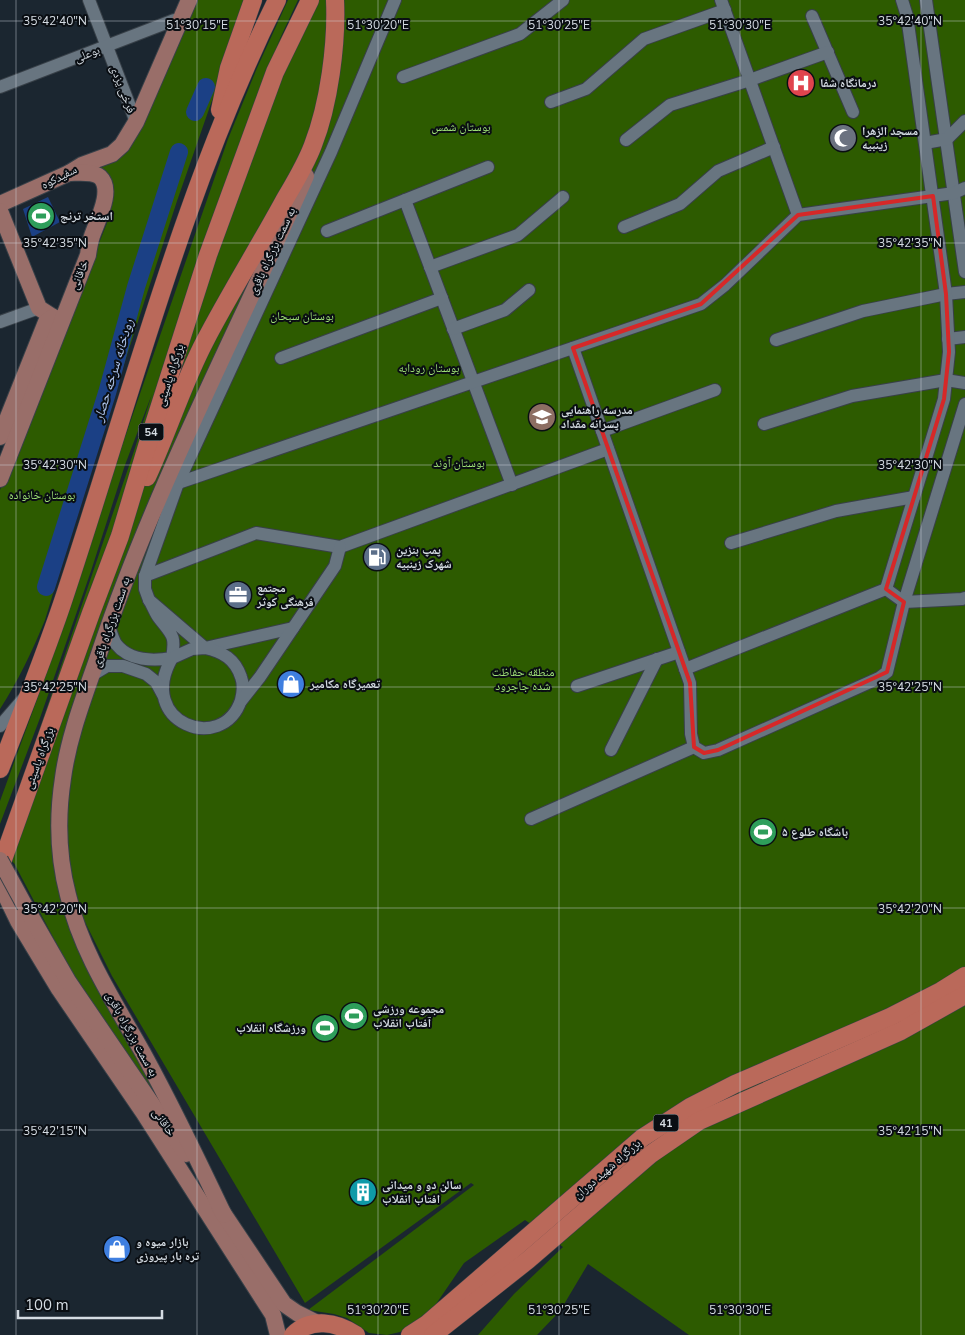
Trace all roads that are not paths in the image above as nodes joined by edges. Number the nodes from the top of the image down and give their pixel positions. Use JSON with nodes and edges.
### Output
{"nodes":[{"id":1,"x":89,"y":0,"type":"edge"},
{"id":2,"x":189,"y":0,"type":"edge"},
{"id":3,"x":253,"y":0,"type":"edge"},
{"id":4,"x":277,"y":0,"type":"edge"},
{"id":5,"x":310,"y":0,"type":"edge"},
{"id":6,"x":335,"y":0,"type":"edge"},
{"id":7,"x":395,"y":0,"type":"edge"},
{"id":8,"x":563,"y":0,"type":"edge"},
{"id":9,"x":902,"y":0,"type":"edge"},
{"id":10,"x":926,"y":0,"type":"edge"},
{"id":11,"x":723,"y":5,"type":"edge"},
{"id":12,"x":812,"y":16,"type":"dead end"},
{"id":13,"x":174,"y":20,"type":"dead end"},
{"id":14,"x":107,"y":47,"type":"junction"},
{"id":15,"x":828,"y":52,"type":"junction"},
{"id":16,"x":402,"y":76,"type":"dead end"},
{"id":17,"x":750,"y":80,"type":"junction"},
{"id":18,"x":0,"y":87,"type":"edge"},
{"id":19,"x":551,"y":102,"type":"dead end"},
{"id":20,"x":853,"y":112,"type":"dead end"},
{"id":21,"x":965,"y":121,"type":"edge"},
{"id":22,"x":136,"y":122,"type":"junction"},
{"id":23,"x":626,"y":140,"type":"dead end"},
{"id":24,"x":946,"y":140,"type":"junction"},
{"id":25,"x":925,"y":142,"type":"junction"},
{"id":26,"x":313,"y":146,"type":"junction"},
{"id":27,"x":774,"y":147,"type":"junction"},
{"id":28,"x":210,"y":155,"type":"junction"},
{"id":29,"x":488,"y":167,"type":"dead end"},
{"id":30,"x":70,"y":173,"type":"junction"},
{"id":31,"x":960,"y":191,"type":"edge"},
{"id":32,"x":933,"y":196,"type":"junction"},
{"id":33,"x":563,"y":197,"type":"dead end"},
{"id":34,"x":405,"y":200,"type":"junction"},
{"id":35,"x":0,"y":204,"type":"edge"},
{"id":36,"x":0,"y":211,"type":"edge"},
{"id":37,"x":798,"y":215,"type":"junction"},
{"id":38,"x":624,"y":227,"type":"dead end"},
{"id":39,"x":328,"y":231,"type":"dead end"},
{"id":40,"x":92,"y":237,"type":"junction"},
{"id":41,"x":964,"y":252,"type":"edge"},
{"id":42,"x":430,"y":266,"type":"junction"},
{"id":43,"x":965,"y":272,"type":"edge"},
{"id":44,"x":529,"y":290,"type":"dead end"},
{"id":45,"x":965,"y":292,"type":"edge"},
{"id":46,"x":946,"y":294,"type":"junction"},
{"id":47,"x":442,"y":298,"type":"junction"},
{"id":48,"x":39,"y":308,"type":"junction"},
{"id":49,"x":53,"y":317,"type":"junction"},
{"id":50,"x":0,"y":322,"type":"edge"},
{"id":51,"x":453,"y":328,"type":"junction"},
{"id":52,"x":965,"y":337,"type":"edge"},
{"id":53,"x":948,"y":339,"type":"junction"},
{"id":54,"x":776,"y":340,"type":"dead end"},
{"id":55,"x":573,"y":348,"type":"junction"},
{"id":56,"x":281,"y":358,"type":"dead end"},
{"id":57,"x":946,"y":380,"type":"junction"},
{"id":58,"x":473,"y":382,"type":"junction"},
{"id":59,"x":965,"y":383,"type":"edge"},
{"id":60,"x":715,"y":390,"type":"dead end"},
{"id":61,"x":965,"y":404,"type":"edge"},
{"id":62,"x":937,"y":422,"type":"junction"},
{"id":63,"x":764,"y":424,"type":"dead end"},
{"id":64,"x":961,"y":429,"type":"edge"},
{"id":65,"x":602,"y":431,"type":"junction"},
{"id":66,"x":0,"y":437,"type":"edge"},
{"id":67,"x":608,"y":450,"type":"junction"},
{"id":68,"x":0,"y":456,"type":"edge"},
{"id":69,"x":0,"y":479,"type":"edge"},
{"id":70,"x":178,"y":483,"type":"junction"},
{"id":71,"x":512,"y":485,"type":"junction"},
{"id":72,"x":914,"y":497,"type":"junction"},
{"id":73,"x":120,"y":536,"type":"junction"},
{"id":74,"x":731,"y":543,"type":"dead end"},
{"id":75,"x":340,"y":547,"type":"junction"},
{"id":76,"x":145,"y":576,"type":"junction"},
{"id":77,"x":886,"y":590,"type":"junction"},
{"id":78,"x":150,"y":600,"type":"junction"},
{"id":79,"x":964,"y":601,"type":"edge"},
{"id":80,"x":904,"y":602,"type":"junction"},
{"id":81,"x":109,"y":626,"type":"junction"},
{"id":82,"x":293,"y":628,"type":"junction"},
{"id":83,"x":205,"y":648,"type":"junction"},
{"id":84,"x":679,"y":652,"type":"junction"},
{"id":85,"x":172,"y":658,"type":"junction"},
{"id":86,"x":657,"y":659,"type":"junction"},
{"id":87,"x":685,"y":669,"type":"junction"},
{"id":88,"x":92,"y":675,"type":"junction"},
{"id":89,"x":577,"y":686,"type":"dead end"},
{"id":90,"x":31,"y":689,"type":"junction"},
{"id":91,"x":164,"y":696,"type":"junction"},
{"id":92,"x":240,"y":703,"type":"junction"},
{"id":93,"x":0,"y":726,"type":"edge"},
{"id":94,"x":694,"y":747,"type":"junction"},
{"id":95,"x":611,"y":750,"type":"dead end"},
{"id":96,"x":0,"y":770,"type":"edge"},
{"id":97,"x":531,"y":819,"type":"dead end"},
{"id":98,"x":0,"y":860,"type":"edge"},
{"id":99,"x":0,"y":868,"type":"edge"},
{"id":100,"x":0,"y":884,"type":"edge"},
{"id":101,"x":22,"y":914,"type":"junction"},
{"id":102,"x":965,"y":976,"type":"edge"},
{"id":103,"x":965,"y":995,"type":"edge"},
{"id":104,"x":224,"y":1214,"type":"junction"},
{"id":105,"x":279,"y":1310,"type":"junction"},
{"id":106,"x":317,"y":1323,"type":"junction"},
{"id":107,"x":278,"y":1335,"type":"edge"},
{"id":108,"x":293,"y":1335,"type":"edge"},
{"id":109,"x":356,"y":1335,"type":"edge"},
{"id":110,"x":410,"y":1335,"type":"edge"},
{"id":111,"x":433,"y":1335,"type":"edge"}],
"edges":[{"from":1,"to":14,"type":"street","name":"فرخی یزدی"},
{"from":2,"to":22,"type":"main road"},
{"from":3,"to":28,"type":"highway"},
{"from":4,"to":28,"type":"highway","number":"54"},
{"from":5,"to":73,"type":"highway","name":"بزرگراه یاسینی","number":"54"},
{"from":6,"to":26,"type":"highway"},
{"from":7,"to":70,"type":"street"},
{"from":8,"to":16,"type":"street"},
{"from":9,"to":25,"type":"street"},
{"from":10,"to":24,"type":"street"},
{"from":11,"to":17,"type":"street"},
{"from":11,"to":19,"type":"street"},
{"from":12,"to":15,"type":"street"},
{"from":13,"to":14,"type":"street","name":"بوعلی"},
{"from":14,"to":18,"type":"street","name":"بوعلی"},
{"from":14,"to":22,"type":"street","name":"فرخی یزدی"},
{"from":15,"to":17,"type":"street"},
{"from":15,"to":20,"type":"street"},
{"from":17,"to":23,"type":"street"},
{"from":17,"to":27,"type":"street"},
{"from":21,"to":24,"type":"street"},
{"from":22,"to":30,"type":"main road","name":"سفیدکوه"},
{"from":24,"to":25,"type":"street"},
{"from":24,"to":31,"type":"street"},
{"from":25,"to":32,"type":"street"},
{"from":26,"to":73,"type":"highway"},
{"from":26,"to":81,"type":"main road","name":"به سمت بزرگراه باقری"},
{"from":27,"to":37,"type":"street"},
{"from":27,"to":38,"type":"street"},
{"from":28,"to":90,"type":"highway","number":"54"},
{"from":29,"to":34,"type":"street"},
{"from":30,"to":35,"type":"main road","name":"سفیدکوه"},
{"from":30,"to":40,"type":"main road"},
{"from":31,"to":32,"type":"street"},
{"from":31,"to":41,"type":"street"},
{"from":32,"to":37,"type":"street"},
{"from":32,"to":46,"type":"street"},
{"from":33,"to":42,"type":"street"},
{"from":34,"to":39,"type":"street"},
{"from":34,"to":42,"type":"street"},
{"from":36,"to":48,"type":"main road"},
{"from":37,"to":55,"type":"street"},
{"from":40,"to":49,"type":"main road","name":"خاقانی"},
{"from":40,"to":69,"type":"main road","name":"خاقانی"},
{"from":41,"to":43,"type":"street"},
{"from":42,"to":47,"type":"street"},
{"from":44,"to":51,"type":"street"},
{"from":45,"to":46,"type":"street"},
{"from":46,"to":53,"type":"street"},
{"from":46,"to":54,"type":"street"},
{"from":47,"to":51,"type":"street"},
{"from":47,"to":56,"type":"street"},
{"from":48,"to":49,"type":"main road"},
{"from":48,"to":50,"type":"street"},
{"from":49,"to":66,"type":"main road"},
{"from":49,"to":68,"type":"main road","name":"خاقانی"},
{"from":51,"to":58,"type":"street"},
{"from":52,"to":53,"type":"street"},
{"from":53,"to":57,"type":"street"},
{"from":55,"to":58,"type":"street"},
{"from":55,"to":65,"type":"street"},
{"from":57,"to":59,"type":"street"},
{"from":57,"to":62,"type":"street"},
{"from":57,"to":63,"type":"street"},
{"from":58,"to":70,"type":"street"},
{"from":58,"to":71,"type":"street"},
{"from":60,"to":65,"type":"street"},
{"from":61,"to":64,"type":"street"},
{"from":62,"to":64,"type":"street"},
{"from":62,"to":72,"type":"street"},
{"from":64,"to":80,"type":"street"},
{"from":65,"to":67,"type":"street"},
{"from":67,"to":71,"type":"street"},
{"from":67,"to":84,"type":"street"},
{"from":70,"to":76,"type":"street"},
{"from":71,"to":75,"type":"street"},
{"from":72,"to":74,"type":"street"},
{"from":72,"to":77,"type":"street"},
{"from":73,"to":99,"type":"highway","name":"بزرگراه یاسینی","number":"54"},
{"from":75,"to":76,"type":"street"},
{"from":75,"to":82,"type":"street"},
{"from":76,"to":78,"type":"street"},
{"from":77,"to":80,"type":"street"},
{"from":77,"to":87,"type":"street"},
{"from":78,"to":83,"type":"street"},
{"from":78,"to":85,"type":"street"},
{"from":79,"to":80,"type":"street"},
{"from":80,"to":94,"type":"street"},
{"from":81,"to":85,"type":"street"},
{"from":81,"to":88,"type":"main road","name":"به سمت بزرگراه باقری"},
{"from":82,"to":83,"type":"street"},
{"from":82,"to":92,"type":"street"},
{"from":83,"to":85,"type":"street"},
{"from":83,"to":92,"type":"street"},
{"from":84,"to":86,"type":"street"},
{"from":84,"to":87,"type":"street"},
{"from":85,"to":91,"type":"street"},
{"from":86,"to":89,"type":"street"},
{"from":86,"to":95,"type":"street"},
{"from":87,"to":94,"type":"street"},
{"from":88,"to":91,"type":"street"},
{"from":88,"to":104,"type":"main road","name":"به سمت بزرگراه باقری"},
{"from":90,"to":93,"type":"street"},
{"from":90,"to":96,"type":"highway","number":"54"},
{"from":91,"to":92,"type":"street"},
{"from":94,"to":97,"type":"street"},
{"from":98,"to":101,"type":"main road","bridge":true},
{"from":100,"to":101,"type":"main road"},
{"from":101,"to":104,"type":"main road","name":"خاقانی"},
{"from":101,"to":105,"type":"main road","name":"خاقانی"},
{"from":102,"to":110,"type":"highway","name":"بزرگراه شهید دوران","number":"41"},
{"from":103,"to":111,"type":"highway","name":"بزرگراه شهید دوران","number":"41"},
{"from":104,"to":105,"type":"main road","name":"خاقانی"},
{"from":105,"to":106,"type":"main road","name":"خاقانی"},
{"from":105,"to":107,"type":"main road","name":"خاقانی"},
{"from":106,"to":108,"type":"highway"},
{"from":106,"to":109,"type":"highway"}]}
